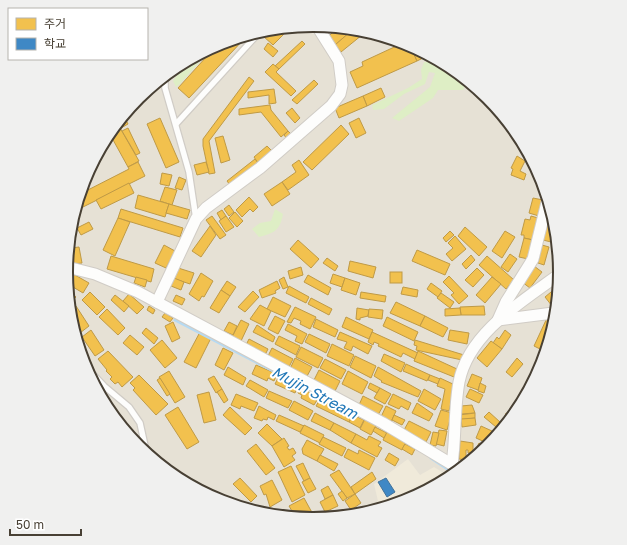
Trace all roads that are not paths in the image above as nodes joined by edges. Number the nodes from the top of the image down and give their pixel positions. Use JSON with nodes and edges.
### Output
{"nodes":[{"id":1,"x":321,"y":32,"type":"edge"},
{"id":2,"x":253,"y":40,"type":"edge"},
{"id":3,"x":165,"y":84,"type":"edge"},
{"id":4,"x":176,"y":124,"type":"junction"},
{"id":5,"x":545,"y":208,"type":"edge"},
{"id":6,"x":196,"y":220,"type":"junction"},
{"id":7,"x":73,"y":269,"type":"edge"},
{"id":8,"x":554,"y":279,"type":"edge"},
{"id":9,"x":157,"y":302,"type":"junction"},
{"id":10,"x":550,"y":313,"type":"edge"},
{"id":11,"x":498,"y":320,"type":"junction"},
{"id":12,"x":99,"y":380,"type":"edge"},
{"id":13,"x":145,"y":444,"type":"edge"},
{"id":14,"x":455,"y":466,"type":"edge"}],
"edges":[{"from":1,"to":6,"type":"street"},
{"from":2,"to":4,"type":"lane"},
{"from":3,"to":4,"type":"lane"},
{"from":4,"to":6,"type":"lane"},
{"from":5,"to":11,"type":"street"},
{"from":6,"to":9,"type":"street"},
{"from":7,"to":9,"type":"street"},
{"from":8,"to":11,"type":"street"},
{"from":9,"to":14,"type":"street"},
{"from":10,"to":11,"type":"street"},
{"from":11,"to":14,"type":"street"},
{"from":12,"to":13,"type":"lane"}]}
